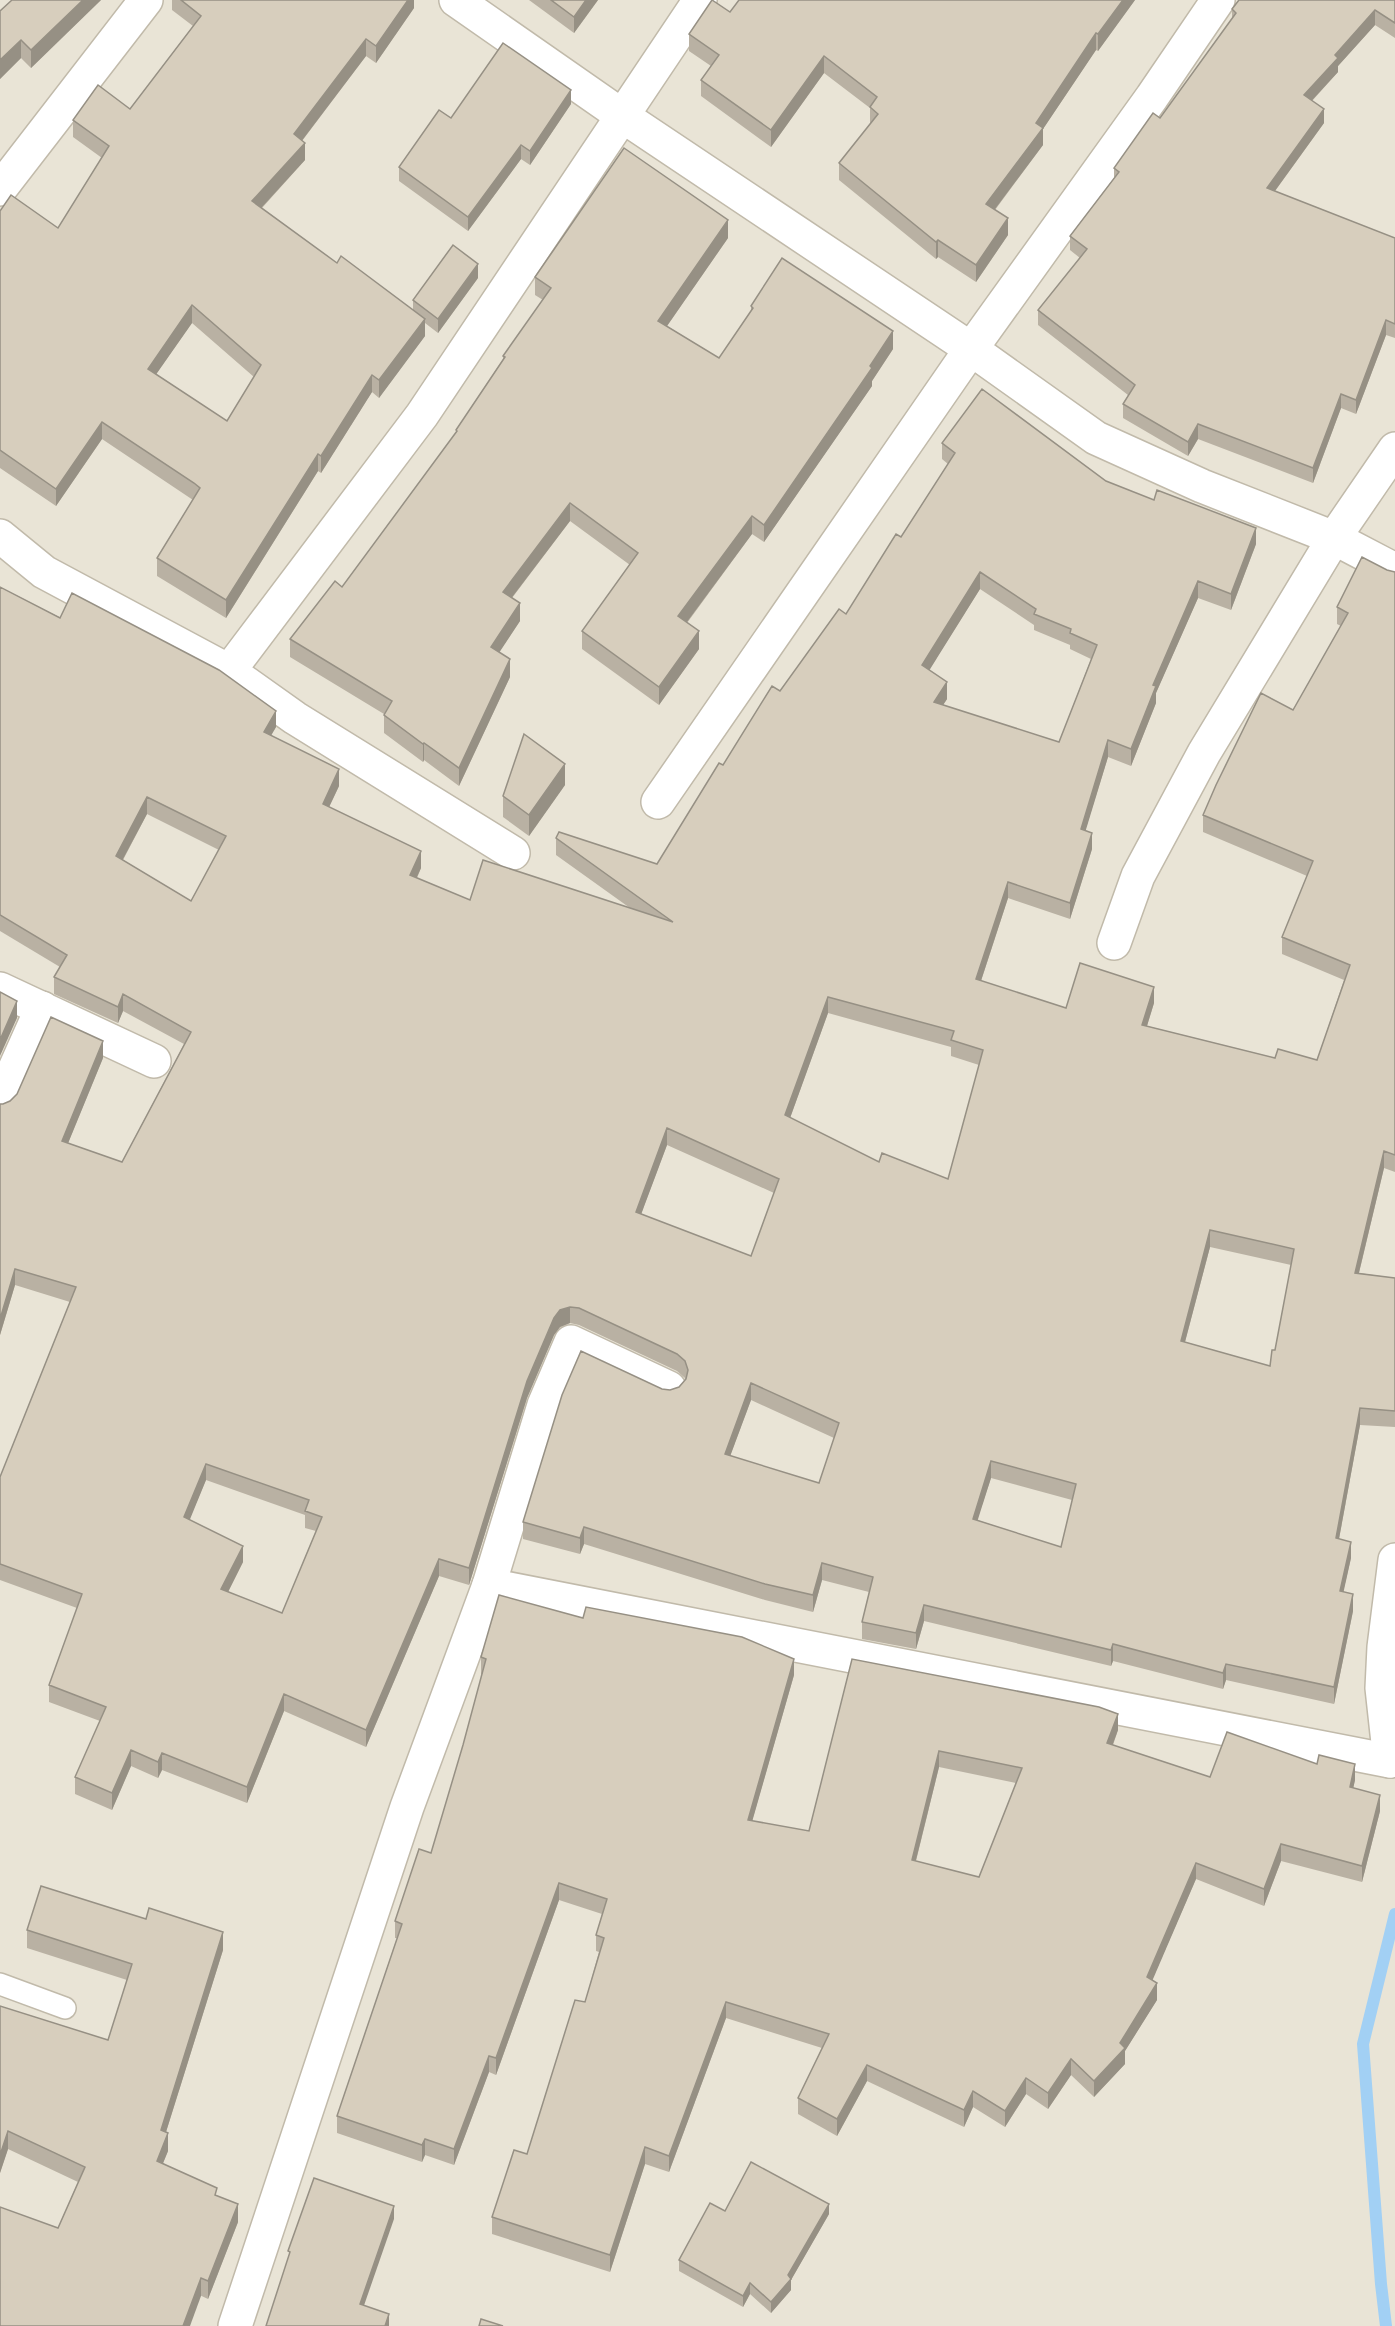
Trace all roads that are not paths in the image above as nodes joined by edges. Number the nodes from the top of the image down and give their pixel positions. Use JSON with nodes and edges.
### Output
{"nodes":[{"id":1,"x":146,"y":0,"type":"edge"},
{"id":2,"x":456,"y":0,"type":"edge"},
{"id":3,"x":700,"y":0,"type":"edge"},
{"id":4,"x":1218,"y":0,"type":"edge"},
{"id":5,"x":621,"y":115,"type":"junction"},
{"id":6,"x":0,"y":189,"type":"edge"},
{"id":7,"x":971,"y":349,"type":"junction"},
{"id":8,"x":1395,"y":449,"type":"edge"},
{"id":9,"x":0,"y":536,"type":"edge"},
{"id":10,"x":1334,"y":538,"type":"junction"},
{"id":11,"x":1395,"y":570,"type":"edge"},
{"id":12,"x":229,"y":671,"type":"junction"},
{"id":13,"x":658,"y":802,"type":"dead end"},
{"id":14,"x":513,"y":853,"type":"dead end"},
{"id":15,"x":1114,"y":943,"type":"dead end"},
{"id":16,"x":0,"y":989,"type":"edge"},
{"id":17,"x":42,"y":1008,"type":"junction"},
{"id":18,"x":154,"y":1061,"type":"dead end"},
{"id":19,"x":0,"y":1102,"type":"edge"},
{"id":20,"x":669,"y":1388,"type":"edge"},
{"id":21,"x":1395,"y":1560,"type":"edge"},
{"id":22,"x":489,"y":1585,"type":"junction"},
{"id":23,"x":1392,"y":1761,"type":"edge"},
{"id":24,"x":0,"y":1984,"type":"edge"},
{"id":25,"x":65,"y":2008,"type":"dead end"},
{"id":26,"x":235,"y":2326,"type":"edge"}],
"edges":[{"from":1,"to":6,"type":"street"},
{"from":2,"to":5,"type":"street"},
{"from":3,"to":5,"type":"street"},
{"from":4,"to":7,"type":"street"},
{"from":5,"to":7,"type":"street"},
{"from":5,"to":12,"type":"street"},
{"from":7,"to":10,"type":"street"},
{"from":7,"to":13,"type":"street"},
{"from":8,"to":10,"type":"street"},
{"from":9,"to":12,"type":"street"},
{"from":10,"to":11,"type":"street"},
{"from":10,"to":15,"type":"street"},
{"from":12,"to":14,"type":"street"},
{"from":16,"to":17,"type":"street"},
{"from":17,"to":18,"type":"street"},
{"from":17,"to":19,"type":"street"},
{"from":20,"to":22,"type":"street"},
{"from":21,"to":23,"type":"street"},
{"from":22,"to":23,"type":"street"},
{"from":22,"to":26,"type":"street"},
{"from":24,"to":25,"type":"lane"}]}
